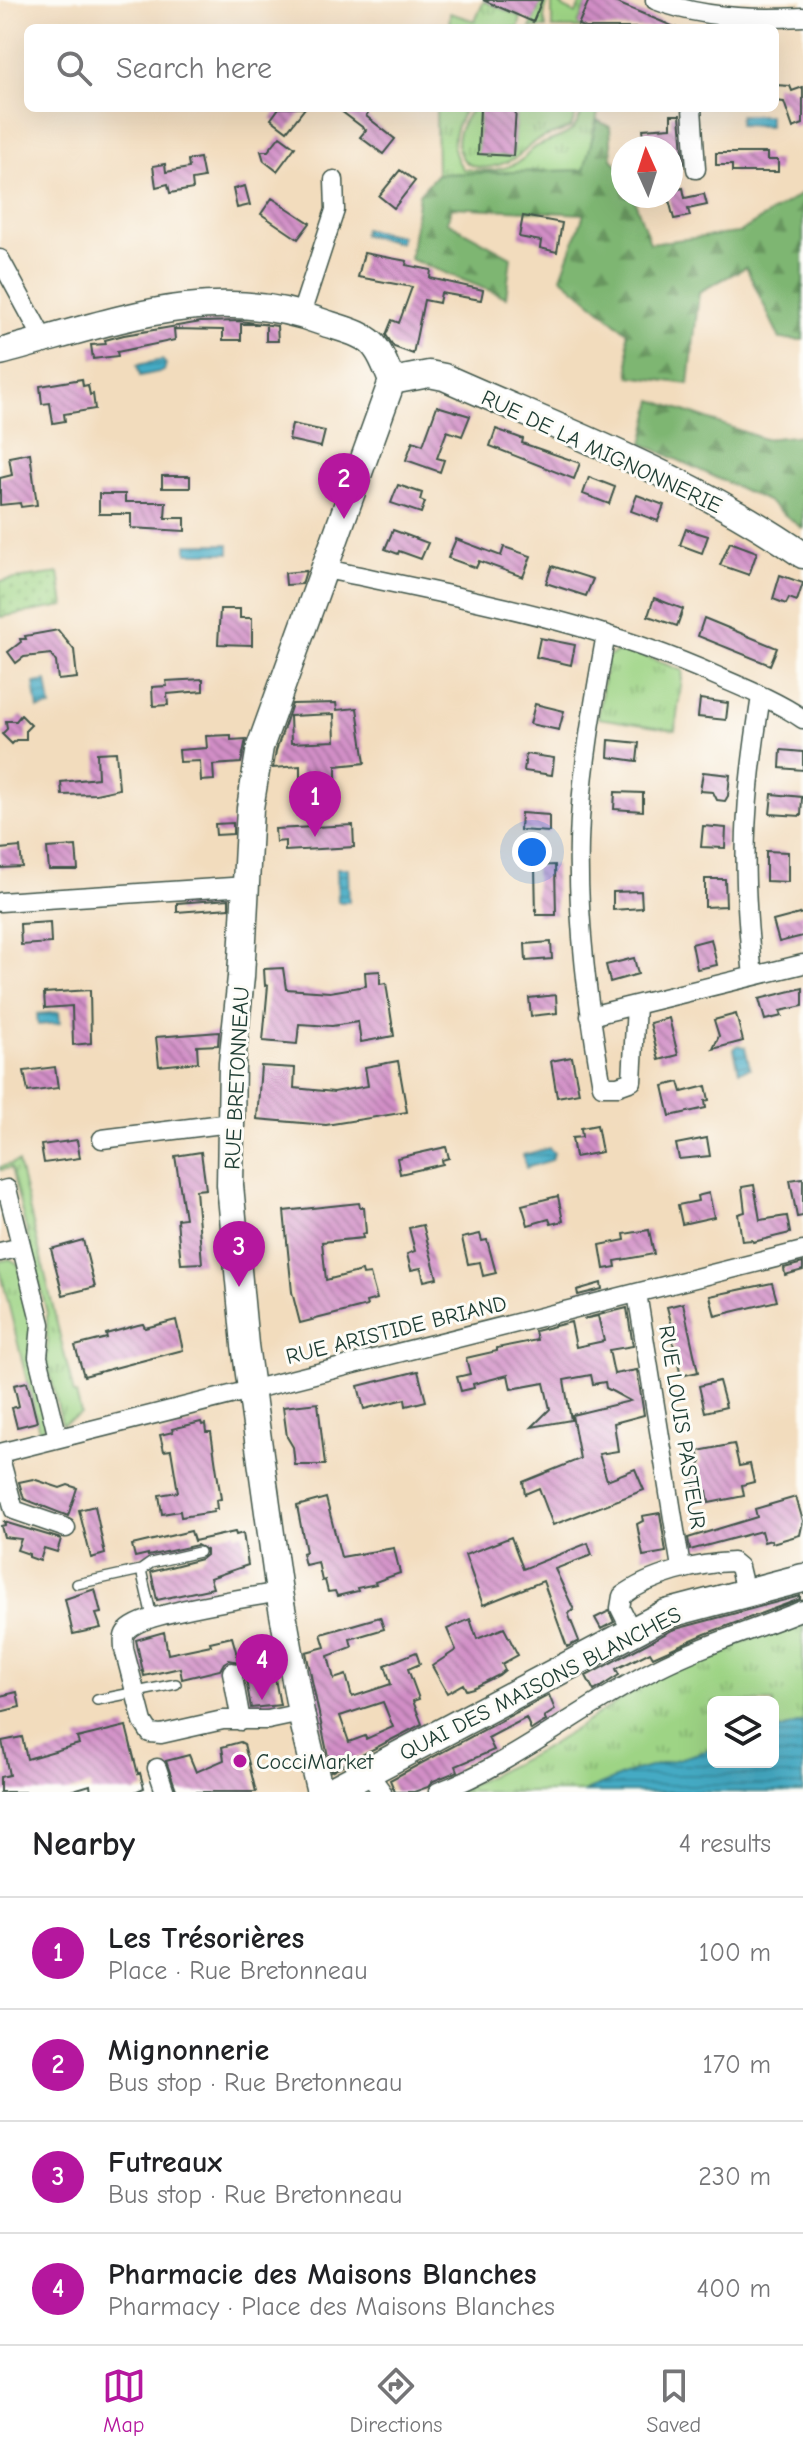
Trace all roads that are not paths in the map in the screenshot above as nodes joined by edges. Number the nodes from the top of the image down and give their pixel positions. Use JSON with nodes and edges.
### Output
{"nodes":[{"id":1,"x":655,"y":0,"type":"edge"},
{"id":2,"x":803,"y":17,"type":"edge"},
{"id":3,"x":684,"y":19,"type":"edge"},
{"id":4,"x":692,"y":112,"type":"edge"},
{"id":5,"x":696,"y":169,"type":"dead end"},
{"id":6,"x":334,"y":180,"type":"dead end"},
{"id":7,"x":0,"y":259,"type":"edge"},
{"id":8,"x":301,"y":314,"type":"junction"},
{"id":9,"x":44,"y":340,"type":"junction"},
{"id":10,"x":0,"y":352,"type":"edge"},
{"id":11,"x":392,"y":381,"type":"junction"},
{"id":12,"x":803,"y":555,"type":"edge"},
{"id":13,"x":326,"y":569,"type":"junction"},
{"id":14,"x":606,"y":634,"type":"junction"},
{"id":15,"x":761,"y":696,"type":"junction"},
{"id":16,"x":803,"y":719,"type":"edge"},
{"id":17,"x":247,"y":886,"type":"junction"},
{"id":18,"x":0,"y":902,"type":"edge"},
{"id":19,"x":803,"y":964,"type":"edge"},
{"id":20,"x":753,"y":976,"type":"junction"},
{"id":21,"x":636,"y":1005,"type":"junction"},
{"id":22,"x":590,"y":1016,"type":"junction"},
{"id":23,"x":230,"y":1123,"type":"junction"},
{"id":24,"x":102,"y":1139,"type":"dead end"},
{"id":25,"x":0,"y":1191,"type":"edge"},
{"id":26,"x":21,"y":1247,"type":"junction"},
{"id":27,"x":803,"y":1251,"type":"edge"},
{"id":28,"x":0,"y":1252,"type":"edge"},
{"id":29,"x":637,"y":1293,"type":"junction"},
{"id":30,"x":251,"y":1390,"type":"junction"},
{"id":31,"x":58,"y":1438,"type":"junction"},
{"id":32,"x":0,"y":1456,"type":"edge"},
{"id":33,"x":66,"y":1528,"type":"dead end"},
{"id":34,"x":199,"y":1552,"type":"dead end"},
{"id":35,"x":681,"y":1568,"type":"junction"},
{"id":36,"x":141,"y":1570,"type":"junction"},
{"id":37,"x":803,"y":1578,"type":"edge"},
{"id":38,"x":77,"y":1584,"type":"dead end"},
{"id":39,"x":279,"y":1592,"type":"junction"},
{"id":40,"x":745,"y":1592,"type":"junction"},
{"id":41,"x":803,"y":1610,"type":"edge"},
{"id":42,"x":152,"y":1617,"type":"junction"},
{"id":43,"x":632,"y":1632,"type":"junction"},
{"id":44,"x":232,"y":1672,"type":"dead end"},
{"id":45,"x":176,"y":1684,"type":"dead end"},
{"id":46,"x":135,"y":1692,"type":"junction"},
{"id":47,"x":97,"y":1700,"type":"dead end"},
{"id":48,"x":301,"y":1713,"type":"junction"},
{"id":49,"x":241,"y":1721,"type":"junction"},
{"id":50,"x":157,"y":1768,"type":"dead end"},
{"id":51,"x":375,"y":1782,"type":"edge"},
{"id":52,"x":165,"y":1792,"type":"edge"},
{"id":53,"x":320,"y":1792,"type":"edge"},
{"id":54,"x":330,"y":1792,"type":"edge"},
{"id":55,"x":438,"y":1792,"type":"edge"}],
"edges":[{"from":1,"to":3,"type":"street"},
{"from":2,"to":3,"type":"street"},
{"from":4,"to":5,"type":"street"},
{"from":6,"to":8,"type":"street"},
{"from":7,"to":9,"type":"street"},
{"from":8,"to":9,"type":"street"},
{"from":8,"to":11,"type":"street"},
{"from":9,"to":10,"type":"street"},
{"from":11,"to":12,"type":"street","name":"RUE DE LA MIGNONNERIE"},
{"from":11,"to":13,"type":"street","name":"RUE BRETONNEAU"},
{"from":13,"to":14,"type":"street"},
{"from":13,"to":17,"type":"street","name":"RUE BRETONNEAU"},
{"from":14,"to":15,"type":"street"},
{"from":14,"to":22,"type":"street"},
{"from":15,"to":16,"type":"street"},
{"from":15,"to":20,"type":"street"},
{"from":17,"to":18,"type":"street"},
{"from":17,"to":23,"type":"street","name":"RUE BRETONNEAU"},
{"from":19,"to":20,"type":"street"},
{"from":20,"to":21,"type":"street"},
{"from":21,"to":22,"type":"street"},
{"from":21,"to":22,"type":"street"},
{"from":23,"to":24,"type":"street"},
{"from":23,"to":30,"type":"street","name":"RUE BRETONNEAU"},
{"from":25,"to":26,"type":"street"},
{"from":26,"to":28,"type":"street"},
{"from":26,"to":31,"type":"street"},
{"from":27,"to":29,"type":"street","name":"RUE ARISTIDE BRIAND"},
{"from":29,"to":30,"type":"street","name":"RUE ARISTIDE BRIAND"},
{"from":29,"to":35,"type":"street","name":"RUE LOUIS PASTEUR"},
{"from":30,"to":31,"type":"street","name":"RUE ARISTIDE BRIAND"},
{"from":30,"to":39,"type":"street","name":"RUE BRETONNEAU"},
{"from":31,"to":32,"type":"street","name":"RUE ARISTIDE BRIAND"},
{"from":32,"to":33,"type":"street"},
{"from":34,"to":36,"type":"lane"},
{"from":35,"to":40,"type":"street"},
{"from":35,"to":43,"type":"street"},
{"from":36,"to":38,"type":"lane"},
{"from":36,"to":42,"type":"lane"},
{"from":37,"to":40,"type":"main road","name":"QUAI DES MAISONS BLANCHES"},
{"from":39,"to":42,"type":"street"},
{"from":39,"to":48,"type":"street","name":"RUE BRETONNEAU"},
{"from":40,"to":43,"type":"main road","name":"QUAI DES MAISONS BLANCHES"},
{"from":41,"to":55,"type":"street"},
{"from":42,"to":46,"type":"street"},
{"from":43,"to":51,"type":"main road","name":"QUAI DES MAISONS BLANCHES"},
{"from":44,"to":49,"type":"street"},
{"from":45,"to":46,"type":"lane"},
{"from":46,"to":47,"type":"lane"},
{"from":46,"to":49,"type":"street"},
{"from":48,"to":49,"type":"street"},
{"from":48,"to":53,"type":"street","name":"RUE BRETONNEAU"},
{"from":50,"to":52,"type":"street"},
{"from":51,"to":54,"type":"main road","name":"QUAI DES MAISONS BLANCHES"}]}
